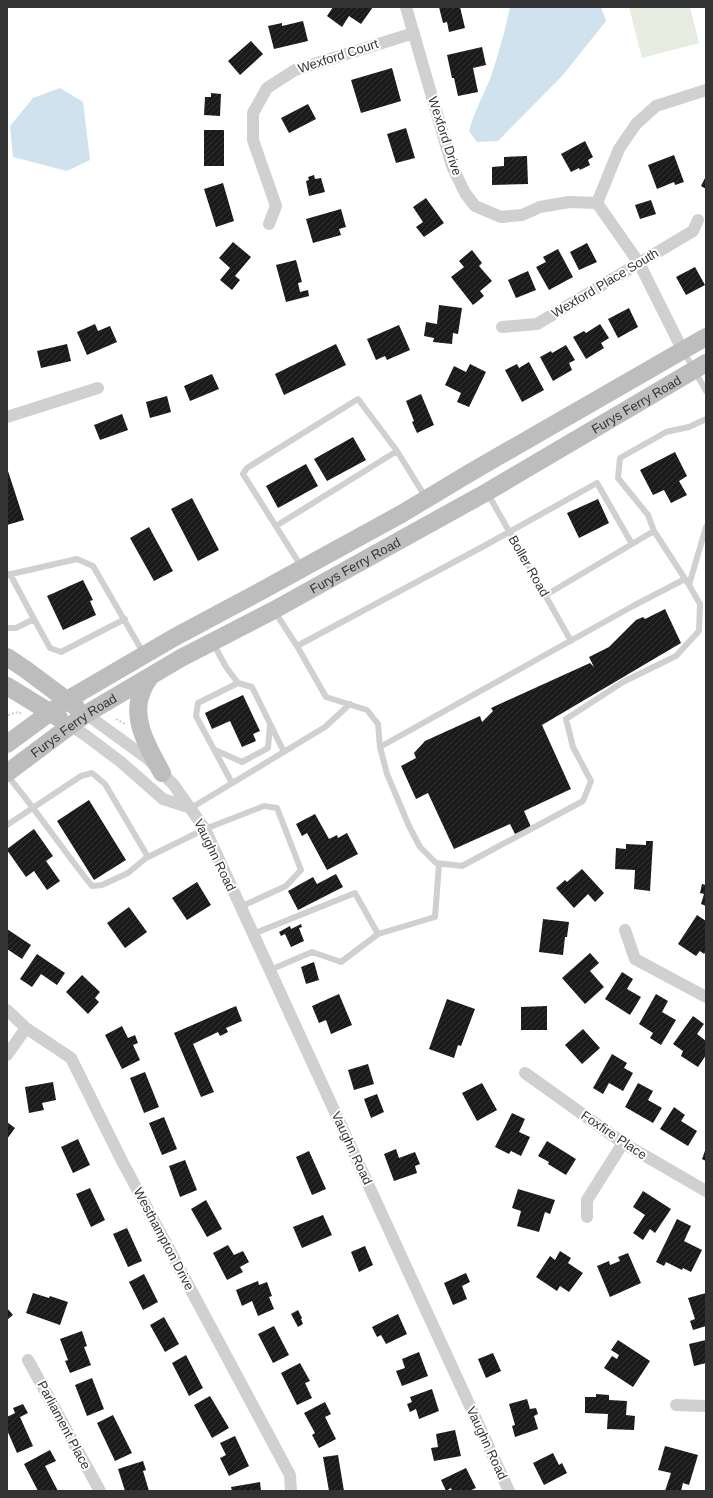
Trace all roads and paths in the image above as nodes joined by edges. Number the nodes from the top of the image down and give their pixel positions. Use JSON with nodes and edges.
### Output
{"nodes":[{"id":1,"x":406,"y":7,"type":"edge"},
{"id":2,"x":414,"y":33,"type":"junction"},
{"id":3,"x":706,"y":90,"type":"edge"},
{"id":4,"x":597,"y":203,"type":"junction"},
{"id":5,"x":698,"y":220,"type":"dead end"},
{"id":6,"x":269,"y":224,"type":"dead end"},
{"id":7,"x":639,"y":263,"type":"junction"},
{"id":8,"x":502,"y":327,"type":"dead end"},
{"id":9,"x":706,"y":337,"type":"edge"},
{"id":10,"x":682,"y":350,"type":"junction"},
{"id":11,"x":700,"y":367,"type":"edge"},
{"id":12,"x":98,"y":388,"type":"dead end"},
{"id":13,"x":706,"y":391,"type":"edge"},
{"id":14,"x":7,"y":417,"type":"edge"},
{"id":15,"x":706,"y":419,"type":"edge"},
{"id":16,"x":397,"y":451,"type":"junction"},
{"id":17,"x":487,"y":492,"type":"junction"},
{"id":18,"x":426,"y":499,"type":"junction"},
{"id":19,"x":276,"y":526,"type":"junction"},
{"id":20,"x":706,"y":527,"type":"edge"},
{"id":21,"x":654,"y":531,"type":"junction"},
{"id":22,"x":509,"y":532,"type":"junction"},
{"id":23,"x":632,"y":544,"type":"junction"},
{"id":24,"x":302,"y":568,"type":"junction"},
{"id":25,"x":8,"y":574,"type":"edge"},
{"id":26,"x":687,"y":582,"type":"junction"},
{"id":27,"x":546,"y":595,"type":"junction"},
{"id":28,"x":274,"y":610,"type":"junction"},
{"id":29,"x":34,"y":619,"type":"junction"},
{"id":30,"x":124,"y":619,"type":"junction"},
{"id":31,"x":7,"y":628,"type":"edge"},
{"id":32,"x":571,"y":641,"type":"junction"},
{"id":33,"x":213,"y":642,"type":"junction"},
{"id":34,"x":297,"y":646,"type":"junction"},
{"id":35,"x":145,"y":654,"type":"junction"},
{"id":36,"x":7,"y":658,"type":"edge"},
{"id":37,"x":150,"y":677,"type":"junction"},
{"id":38,"x":238,"y":683,"type":"junction"},
{"id":39,"x":7,"y":686,"type":"edge"},
{"id":40,"x":67,"y":700,"type":"junction"},
{"id":41,"x":350,"y":704,"type":"junction"},
{"id":42,"x":49,"y":712,"type":"junction"},
{"id":43,"x":86,"y":714,"type":"junction"},
{"id":44,"x":8,"y":715,"type":"edge"},
{"id":45,"x":25,"y":715,"type":"dead end"},
{"id":46,"x":270,"y":723,"type":"junction"},
{"id":47,"x":70,"y":725,"type":"junction"},
{"id":48,"x":7,"y":744,"type":"edge"},
{"id":49,"x":380,"y":746,"type":"junction"},
{"id":50,"x":215,"y":750,"type":"junction"},
{"id":51,"x":284,"y":752,"type":"junction"},
{"id":52,"x":162,"y":773,"type":"junction"},
{"id":53,"x":7,"y":774,"type":"edge"},
{"id":54,"x":232,"y":783,"type":"junction"},
{"id":55,"x":33,"y":807,"type":"junction"},
{"id":56,"x":191,"y":808,"type":"junction"},
{"id":57,"x":7,"y":825,"type":"edge"},
{"id":58,"x":205,"y":829,"type":"junction"},
{"id":59,"x":148,"y":857,"type":"junction"},
{"id":60,"x":439,"y":864,"type":"junction"},
{"id":61,"x":240,"y":906,"type":"junction"},
{"id":62,"x":625,"y":930,"type":"dead end"},
{"id":63,"x":253,"y":934,"type":"junction"},
{"id":64,"x":378,"y":934,"type":"junction"},
{"id":65,"x":270,"y":970,"type":"junction"},
{"id":66,"x":706,"y":997,"type":"edge"},
{"id":67,"x":7,"y":1010,"type":"edge"},
{"id":68,"x":26,"y":1028,"type":"junction"},
{"id":69,"x":7,"y":1055,"type":"edge"},
{"id":70,"x":525,"y":1073,"type":"dead end"},
{"id":71,"x":623,"y":1143,"type":"junction"},
{"id":72,"x":706,"y":1191,"type":"edge"},
{"id":73,"x":588,"y":1217,"type":"dead end"},
{"id":74,"x":28,"y":1360,"type":"dead end"},
{"id":75,"x":676,"y":1405,"type":"dead end"},
{"id":76,"x":706,"y":1406,"type":"edge"},
{"id":77,"x":100,"y":1491,"type":"edge"},
{"id":78,"x":291,"y":1491,"type":"edge"},
{"id":79,"x":509,"y":1491,"type":"edge"}],
"edges":[{"from":1,"to":2,"type":"street","name":"Wexford Drive"},
{"from":2,"to":4,"type":"street","name":"Wexford Drive"},
{"from":2,"to":6,"type":"street","name":"Wexford Court"},
{"from":3,"to":4,"type":"street"},
{"from":4,"to":7,"type":"street"},
{"from":5,"to":7,"type":"street","name":"Wexford Place South"},
{"from":7,"to":8,"type":"street","name":"Wexford Place South"},
{"from":7,"to":10,"type":"street"},
{"from":9,"to":10,"type":"main road","name":"Furys Ferry Road"},
{"from":10,"to":11,"type":"lane"},
{"from":10,"to":18,"type":"main road","name":"Furys Ferry Road"},
{"from":11,"to":13,"type":"lane"},
{"from":11,"to":17,"type":"main road","name":"Furys Ferry Road"},
{"from":12,"to":14,"type":"street"},
{"from":15,"to":21,"type":"lane"},
{"from":16,"to":18,"type":"lane"},
{"from":16,"to":19,"type":"lane"},
{"from":16,"to":19,"type":"lane"},
{"from":17,"to":22,"type":"lane","name":"Boller Road"},
{"from":17,"to":28,"type":"main road","name":"Furys Ferry Road"},
{"from":18,"to":24,"type":"main road","name":"Furys Ferry Road"},
{"from":19,"to":24,"type":"lane"},
{"from":20,"to":26,"type":"lane"},
{"from":21,"to":23,"type":"lane"},
{"from":21,"to":26,"type":"lane"},
{"from":22,"to":23,"type":"lane"},
{"from":22,"to":27,"type":"lane","name":"Boller Road"},
{"from":22,"to":34,"type":"lane"},
{"from":23,"to":27,"type":"lane"},
{"from":24,"to":35,"type":"main road","name":"Furys Ferry Road"},
{"from":25,"to":29,"type":"lane"},
{"from":25,"to":30,"type":"lane"},
{"from":26,"to":32,"type":"lane"},
{"from":26,"to":60,"type":"lane"},
{"from":27,"to":32,"type":"lane","name":"Boller Road"},
{"from":28,"to":33,"type":"main road","name":"Furys Ferry Road"},
{"from":28,"to":34,"type":"lane"},
{"from":29,"to":30,"type":"lane"},
{"from":29,"to":31,"type":"lane"},
{"from":30,"to":35,"type":"lane"},
{"from":32,"to":49,"type":"lane"},
{"from":33,"to":37,"type":"main road","name":"Furys Ferry Road"},
{"from":33,"to":38,"type":"lane"},
{"from":34,"to":41,"type":"lane"},
{"from":35,"to":40,"type":"main road","name":"Furys Ferry Road"},
{"from":36,"to":40,"type":"main road"},
{"from":37,"to":43,"type":"main road","name":"Furys Ferry Road"},
{"from":37,"to":52,"type":"main road"},
{"from":38,"to":46,"type":"lane"},
{"from":38,"to":50,"type":"lane"},
{"from":39,"to":42,"type":"main road"},
{"from":40,"to":42,"type":"main road","name":"Furys Ferry Road"},
{"from":40,"to":43,"type":"main road"},
{"from":41,"to":49,"type":"lane"},
{"from":41,"to":51,"type":"lane"},
{"from":42,"to":47,"type":"main road"},
{"from":42,"to":48,"type":"main road","name":"Furys Ferry Road"},
{"from":43,"to":47,"type":"main road","name":"Furys Ferry Road"},
{"from":43,"to":52,"type":"street","name":"Vaughn Road"},
{"from":44,"to":45,"type":"path"},
{"from":46,"to":50,"type":"lane"},
{"from":46,"to":51,"type":"lane"},
{"from":47,"to":53,"type":"main road","name":"Furys Ferry Road"},
{"from":47,"to":56,"type":"street","name":"Vaughn Road"},
{"from":49,"to":60,"type":"lane"},
{"from":50,"to":54,"type":"lane"},
{"from":51,"to":54,"type":"lane"},
{"from":52,"to":56,"type":"street","name":"Vaughn Road"},
{"from":53,"to":55,"type":"lane"},
{"from":54,"to":56,"type":"lane"},
{"from":55,"to":57,"type":"lane"},
{"from":55,"to":59,"type":"lane"},
{"from":55,"to":59,"type":"lane"},
{"from":56,"to":58,"type":"street","name":"Vaughn Road"},
{"from":58,"to":59,"type":"lane"},
{"from":58,"to":61,"type":"street","name":"Vaughn Road"},
{"from":58,"to":61,"type":"lane"},
{"from":60,"to":64,"type":"lane"},
{"from":61,"to":63,"type":"street","name":"Vaughn Road"},
{"from":62,"to":66,"type":"street"},
{"from":63,"to":64,"type":"lane"},
{"from":63,"to":65,"type":"street","name":"Vaughn Road"},
{"from":64,"to":65,"type":"lane"},
{"from":65,"to":79,"type":"street","name":"Vaughn Road"},
{"from":67,"to":68,"type":"street","name":"Westhampton Drive"},
{"from":68,"to":69,"type":"street"},
{"from":68,"to":78,"type":"street","name":"Westhampton Drive"},
{"from":70,"to":71,"type":"street","name":"Foxfire Place"},
{"from":71,"to":72,"type":"street","name":"Foxfire Place"},
{"from":71,"to":73,"type":"street"},
{"from":74,"to":77,"type":"street","name":"Parliament Place"},
{"from":75,"to":76,"type":"street"}]}
